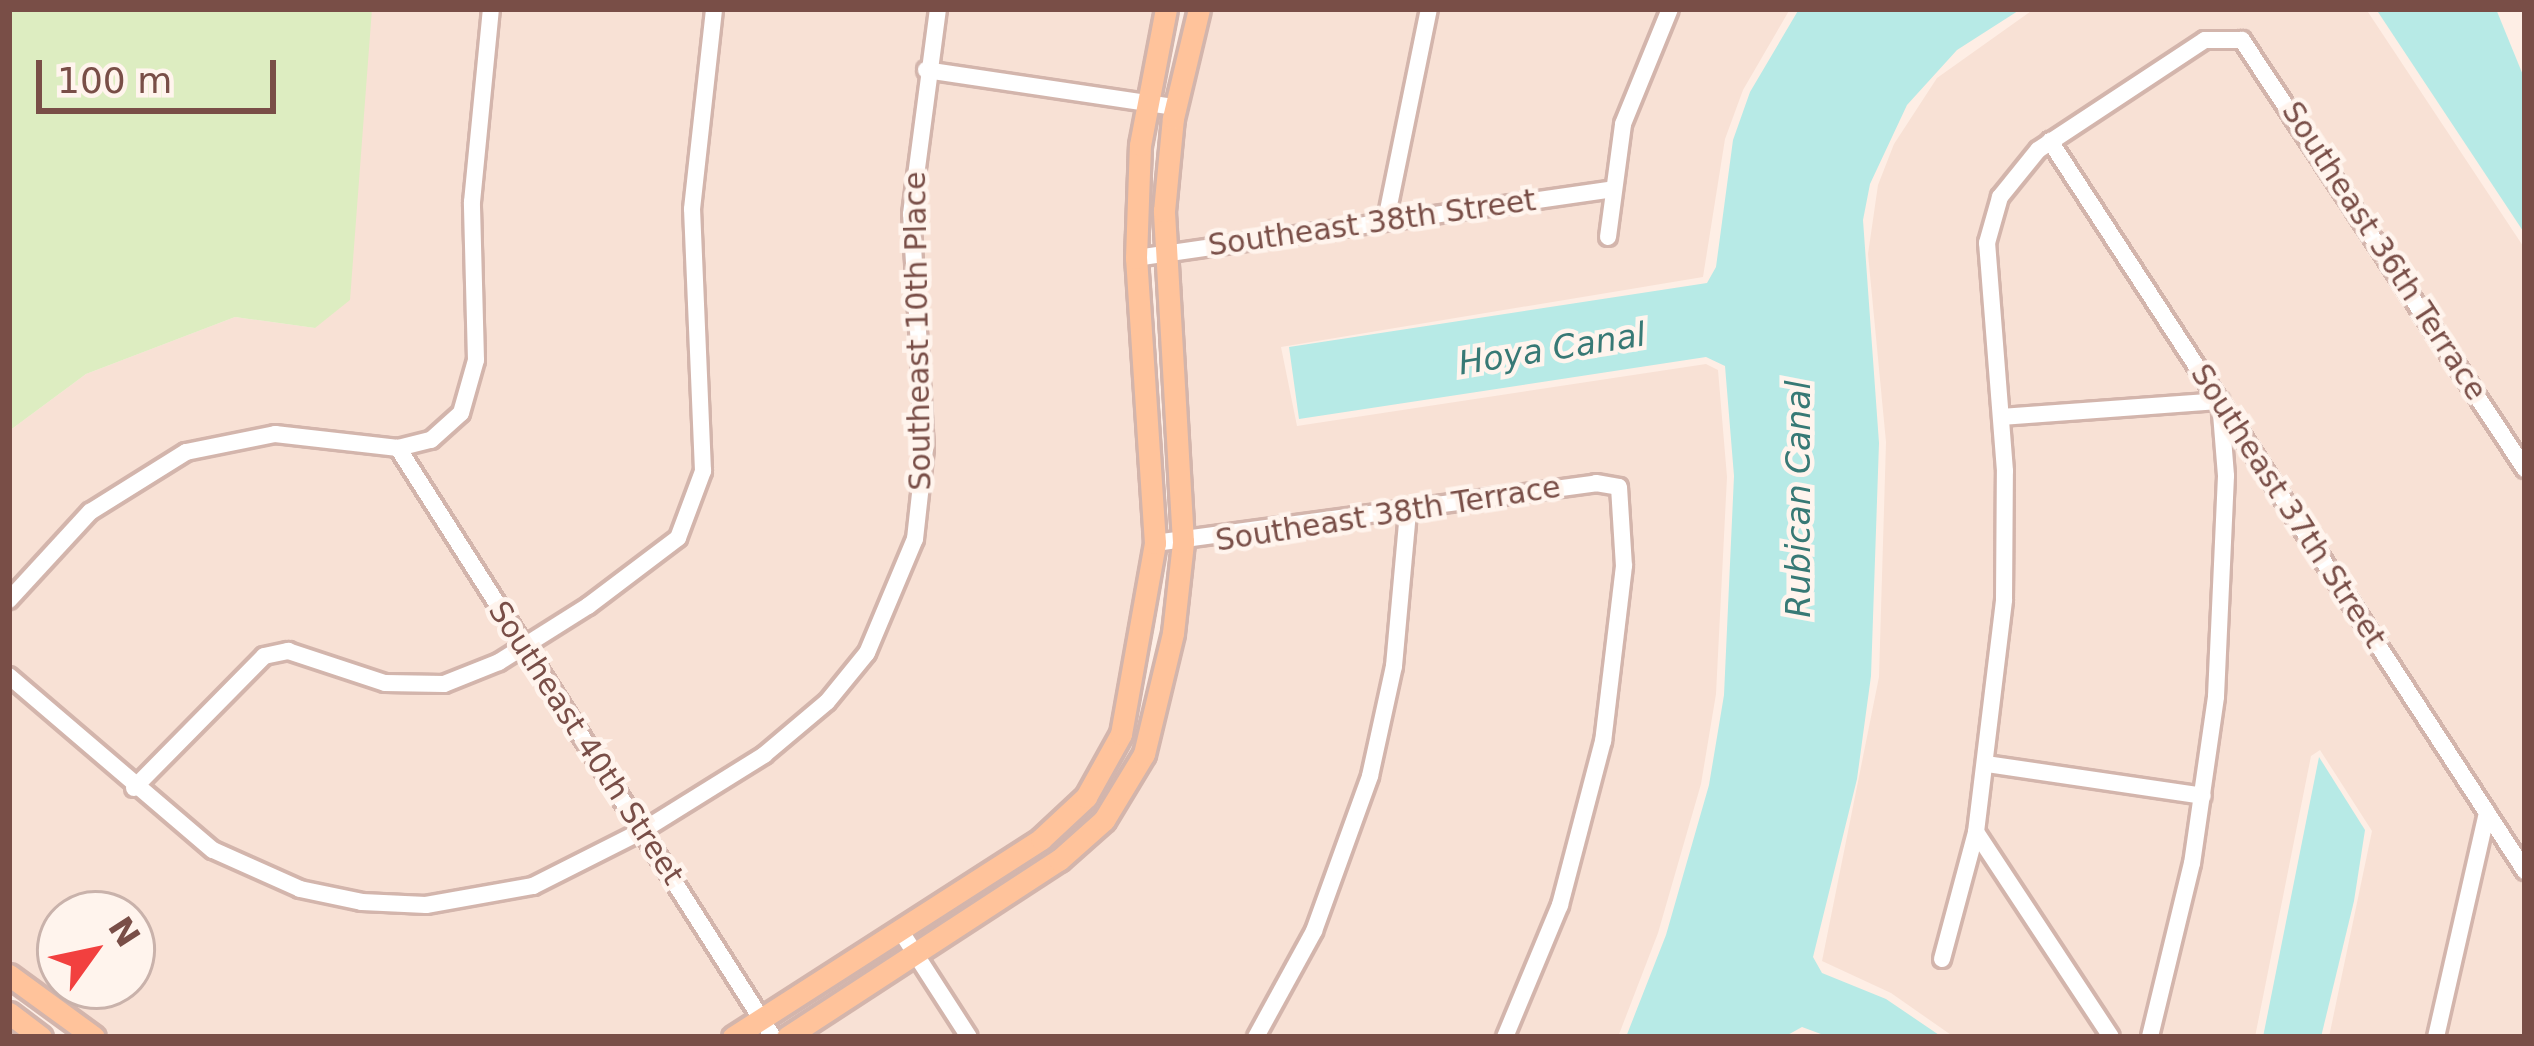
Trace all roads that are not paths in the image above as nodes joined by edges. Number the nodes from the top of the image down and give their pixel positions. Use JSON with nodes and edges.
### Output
{"nodes":[{"id":1,"x":491,"y":9,"type":"edge"},
{"id":2,"x":714,"y":9,"type":"edge"},
{"id":3,"x":938,"y":9,"type":"edge"},
{"id":4,"x":1166,"y":9,"type":"edge"},
{"id":5,"x":1199,"y":9,"type":"edge"},
{"id":6,"x":1429,"y":9,"type":"edge"},
{"id":7,"x":1670,"y":9,"type":"edge"},
{"id":8,"x":926,"y":70,"type":"junction"},
{"id":9,"x":1146,"y":103,"type":"junction"},
{"id":10,"x":1175,"y":107,"type":"junction"},
{"id":11,"x":2050,"y":141,"type":"junction"},
{"id":12,"x":1609,"y":190,"type":"junction"},
{"id":13,"x":1386,"y":220,"type":"junction"},
{"id":14,"x":1608,"y":238,"type":"dead end"},
{"id":15,"x":1163,"y":254,"type":"junction"},
{"id":16,"x":1136,"y":258,"type":"junction"},
{"id":17,"x":2220,"y":401,"type":"junction"},
{"id":18,"x":2002,"y":417,"type":"junction"},
{"id":19,"x":398,"y":448,"type":"junction"},
{"id":20,"x":2525,"y":469,"type":"edge"},
{"id":21,"x":1408,"y":513,"type":"junction"},
{"id":22,"x":1183,"y":542,"type":"junction"},
{"id":23,"x":1155,"y":543,"type":"junction"},
{"id":24,"x":9,"y":599,"type":"edge"},
{"id":25,"x":524,"y":646,"type":"junction"},
{"id":26,"x":9,"y":676,"type":"edge"},
{"id":27,"x":1987,"y":764,"type":"junction"},
{"id":28,"x":134,"y":788,"type":"junction"},
{"id":29,"x":2203,"y":796,"type":"junction"},
{"id":30,"x":2487,"y":813,"type":"junction"},
{"id":31,"x":642,"y":831,"type":"junction"},
{"id":32,"x":1976,"y":832,"type":"junction"},
{"id":33,"x":2525,"y":871,"type":"edge"},
{"id":34,"x":900,"y":930,"type":"junction"},
{"id":35,"x":915,"y":954,"type":"junction"},
{"id":36,"x":1942,"y":959,"type":"dead end"},
{"id":37,"x":9,"y":975,"type":"edge"},
{"id":38,"x":29,"y":991,"type":"junction"},
{"id":39,"x":9,"y":1013,"type":"edge"},
{"id":40,"x":768,"y":1028,"type":"edge"},
{"id":41,"x":41,"y":1037,"type":"edge"},
{"id":42,"x":94,"y":1037,"type":"edge"},
{"id":43,"x":733,"y":1037,"type":"edge"},
{"id":44,"x":788,"y":1037,"type":"edge"},
{"id":45,"x":969,"y":1037,"type":"edge"},
{"id":46,"x":1256,"y":1037,"type":"edge"},
{"id":47,"x":1505,"y":1037,"type":"edge"},
{"id":48,"x":2111,"y":1037,"type":"edge"},
{"id":49,"x":2150,"y":1037,"type":"edge"},
{"id":50,"x":2436,"y":1037,"type":"edge"}],
"edges":[{"from":1,"to":19,"type":"street"},
{"from":2,"to":25,"type":"street"},
{"from":3,"to":8,"type":"street","name":"Southeast 10th Place"},
{"from":4,"to":9,"type":"main road"},
{"from":5,"to":10,"type":"main road"},
{"from":6,"to":13,"type":"street"},
{"from":7,"to":12,"type":"street"},
{"from":8,"to":9,"type":"street"},
{"from":8,"to":31,"type":"street","name":"Southeast 10th Place"},
{"from":9,"to":10,"type":"street"},
{"from":9,"to":16,"type":"main road"},
{"from":10,"to":15,"type":"main road"},
{"from":11,"to":17,"type":"street","name":"Southeast 37th Street"},
{"from":11,"to":18,"type":"street"},
{"from":11,"to":20,"type":"street","name":"Southeast 36th Terrace"},
{"from":12,"to":13,"type":"street","name":"Southeast 38th Street"},
{"from":12,"to":14,"type":"street"},
{"from":13,"to":15,"type":"street","name":"Southeast 38th Street"},
{"from":15,"to":16,"type":"street","name":"Southeast 38th Street"},
{"from":15,"to":22,"type":"main road"},
{"from":16,"to":23,"type":"main road"},
{"from":17,"to":18,"type":"street"},
{"from":17,"to":29,"type":"street"},
{"from":17,"to":30,"type":"street","name":"Southeast 37th Street"},
{"from":18,"to":27,"type":"street"},
{"from":19,"to":24,"type":"street"},
{"from":19,"to":25,"type":"street","name":"Southeast 40th Street"},
{"from":21,"to":22,"type":"street","name":"Southeast 38th Terrace"},
{"from":21,"to":46,"type":"street"},
{"from":21,"to":47,"type":"street","name":"Southeast 38th Terrace"},
{"from":22,"to":23,"type":"street","name":"Southeast 38th Terrace"},
{"from":22,"to":35,"type":"main road"},
{"from":23,"to":34,"type":"main road"},
{"from":25,"to":28,"type":"street"},
{"from":25,"to":31,"type":"street","name":"Southeast 40th Street"},
{"from":26,"to":28,"type":"street","name":"Southeast 10th Place"},
{"from":27,"to":29,"type":"street"},
{"from":27,"to":32,"type":"street"},
{"from":28,"to":31,"type":"street","name":"Southeast 10th Place"},
{"from":29,"to":49,"type":"street"},
{"from":30,"to":33,"type":"street","name":"Southeast 37th Street"},
{"from":30,"to":50,"type":"street"},
{"from":31,"to":40,"type":"street","name":"Southeast 40th Street"},
{"from":32,"to":36,"type":"street"},
{"from":32,"to":48,"type":"street"},
{"from":34,"to":35,"type":"street"},
{"from":34,"to":40,"type":"main road"},
{"from":35,"to":44,"type":"main road"},
{"from":35,"to":45,"type":"street"},
{"from":37,"to":38,"type":"main road"},
{"from":38,"to":39,"type":"street"},
{"from":38,"to":42,"type":"main road"},
{"from":39,"to":41,"type":"main road"},
{"from":40,"to":43,"type":"main road"}]}
